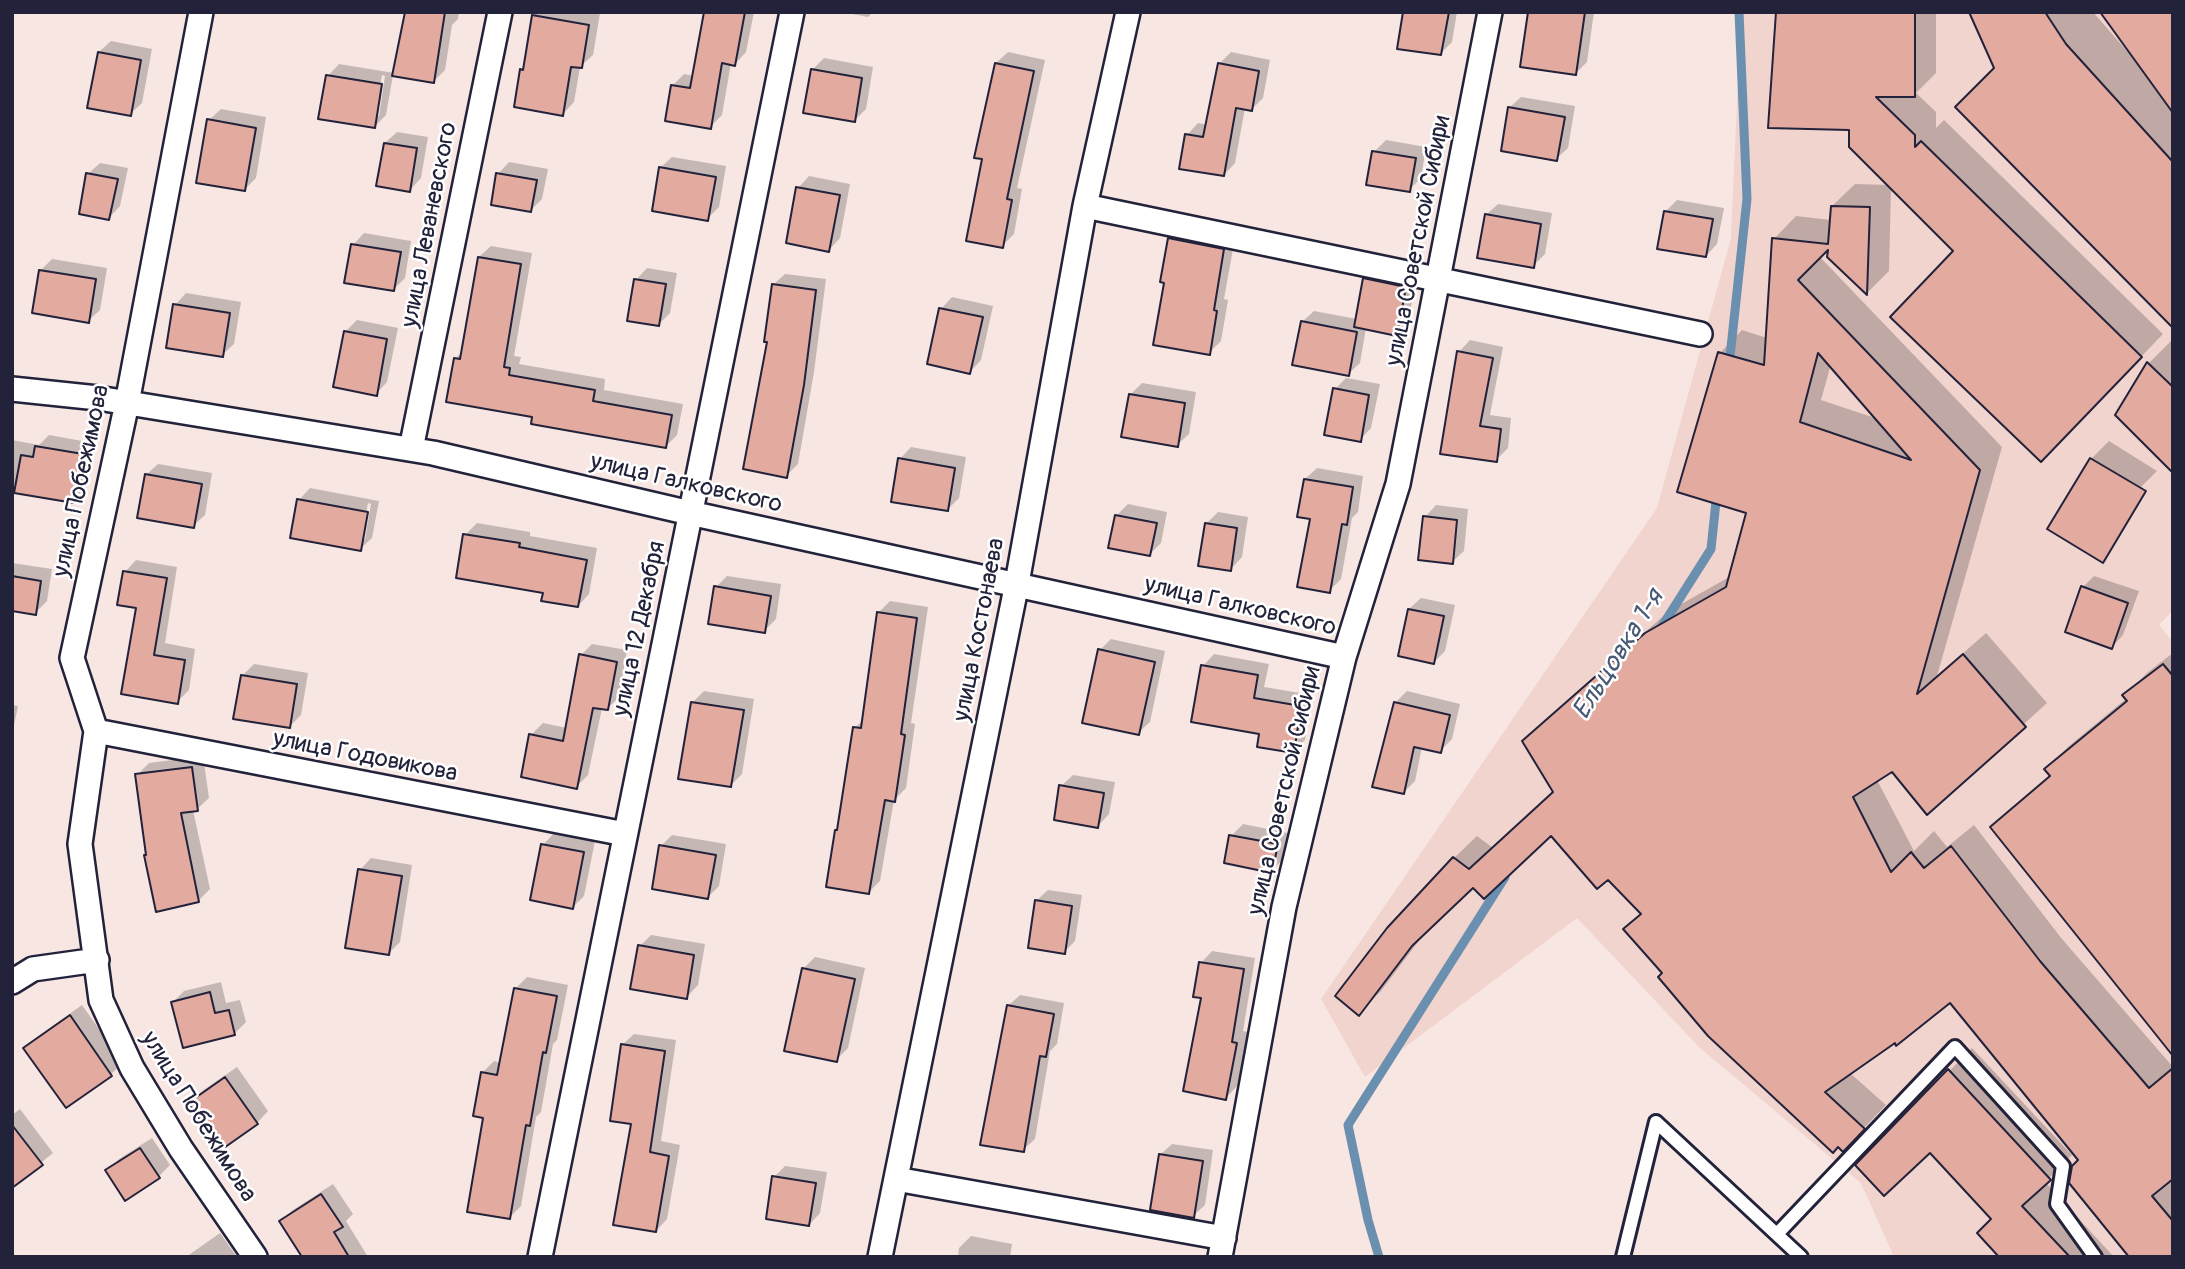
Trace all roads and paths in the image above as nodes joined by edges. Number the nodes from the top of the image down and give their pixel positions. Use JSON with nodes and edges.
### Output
{"nodes":[{"id":1,"x":201,"y":12,"type":"edge"},
{"id":2,"x":499,"y":12,"type":"edge"},
{"id":3,"x":792,"y":12,"type":"edge"},
{"id":4,"x":1128,"y":12,"type":"edge"},
{"id":5,"x":1490,"y":12,"type":"edge"},
{"id":6,"x":1085,"y":206,"type":"junction"},
{"id":7,"x":1438,"y":281,"type":"junction"},
{"id":8,"x":1700,"y":334,"type":"dead end"},
{"id":9,"x":12,"y":389,"type":"edge"},
{"id":10,"x":127,"y":403,"type":"junction"},
{"id":11,"x":411,"y":449,"type":"junction"},
{"id":12,"x":690,"y":513,"type":"junction"},
{"id":13,"x":1017,"y":583,"type":"junction"},
{"id":14,"x":1343,"y":657,"type":"junction"},
{"id":15,"x":96,"y":731,"type":"junction"},
{"id":16,"x":625,"y":834,"type":"junction"},
{"id":17,"x":97,"y":960,"type":"junction"},
{"id":18,"x":12,"y":982,"type":"edge"},
{"id":19,"x":896,"y":1179,"type":"junction"},
{"id":20,"x":1777,"y":1234,"type":"junction"},
{"id":21,"x":1222,"y":1247,"type":"edge"},
{"id":22,"x":255,"y":1257,"type":"edge"},
{"id":23,"x":540,"y":1257,"type":"edge"},
{"id":24,"x":880,"y":1257,"type":"edge"},
{"id":25,"x":1623,"y":1257,"type":"edge"},
{"id":26,"x":1801,"y":1257,"type":"edge"},
{"id":27,"x":2095,"y":1257,"type":"edge"}],
"edges":[{"from":1,"to":10,"type":"street","name":"улица Побежимова"},
{"from":2,"to":11,"type":"street","name":"улица Леваневского"},
{"from":3,"to":12,"type":"street","name":"улица 12 Декабря"},
{"from":4,"to":6,"type":"street","name":"улица Костонаева"},
{"from":5,"to":7,"type":"street","name":"улица Советской Сибири"},
{"from":6,"to":7,"type":"street"},
{"from":6,"to":13,"type":"street","name":"улица Костонаева"},
{"from":7,"to":8,"type":"street"},
{"from":7,"to":14,"type":"street","name":"улица Советской Сибири"},
{"from":9,"to":10,"type":"street","name":"улица Галковского"},
{"from":10,"to":11,"type":"street","name":"улица Галковского"},
{"from":10,"to":15,"type":"street","name":"улица Побежимова"},
{"from":11,"to":12,"type":"street","name":"улица Галковского"},
{"from":12,"to":13,"type":"street","name":"улица Галковского"},
{"from":12,"to":16,"type":"street","name":"улица 12 Декабря"},
{"from":13,"to":14,"type":"street","name":"улица Галковского"},
{"from":13,"to":19,"type":"street","name":"улица Костонаева"},
{"from":14,"to":21,"type":"street","name":"улица Советской Сибири"},
{"from":15,"to":16,"type":"street","name":"улица Годовикова"},
{"from":15,"to":17,"type":"street","name":"улица Побежимова"},
{"from":16,"to":23,"type":"street","name":"улица 12 Декабря"},
{"from":17,"to":18,"type":"street"},
{"from":17,"to":22,"type":"street","name":"улица Побежимова"},
{"from":19,"to":21,"type":"street"},
{"from":19,"to":24,"type":"street","name":"улица Костонаева"},
{"from":20,"to":25,"type":"lane"},
{"from":20,"to":26,"type":"lane"},
{"from":20,"to":27,"type":"lane"}]}
